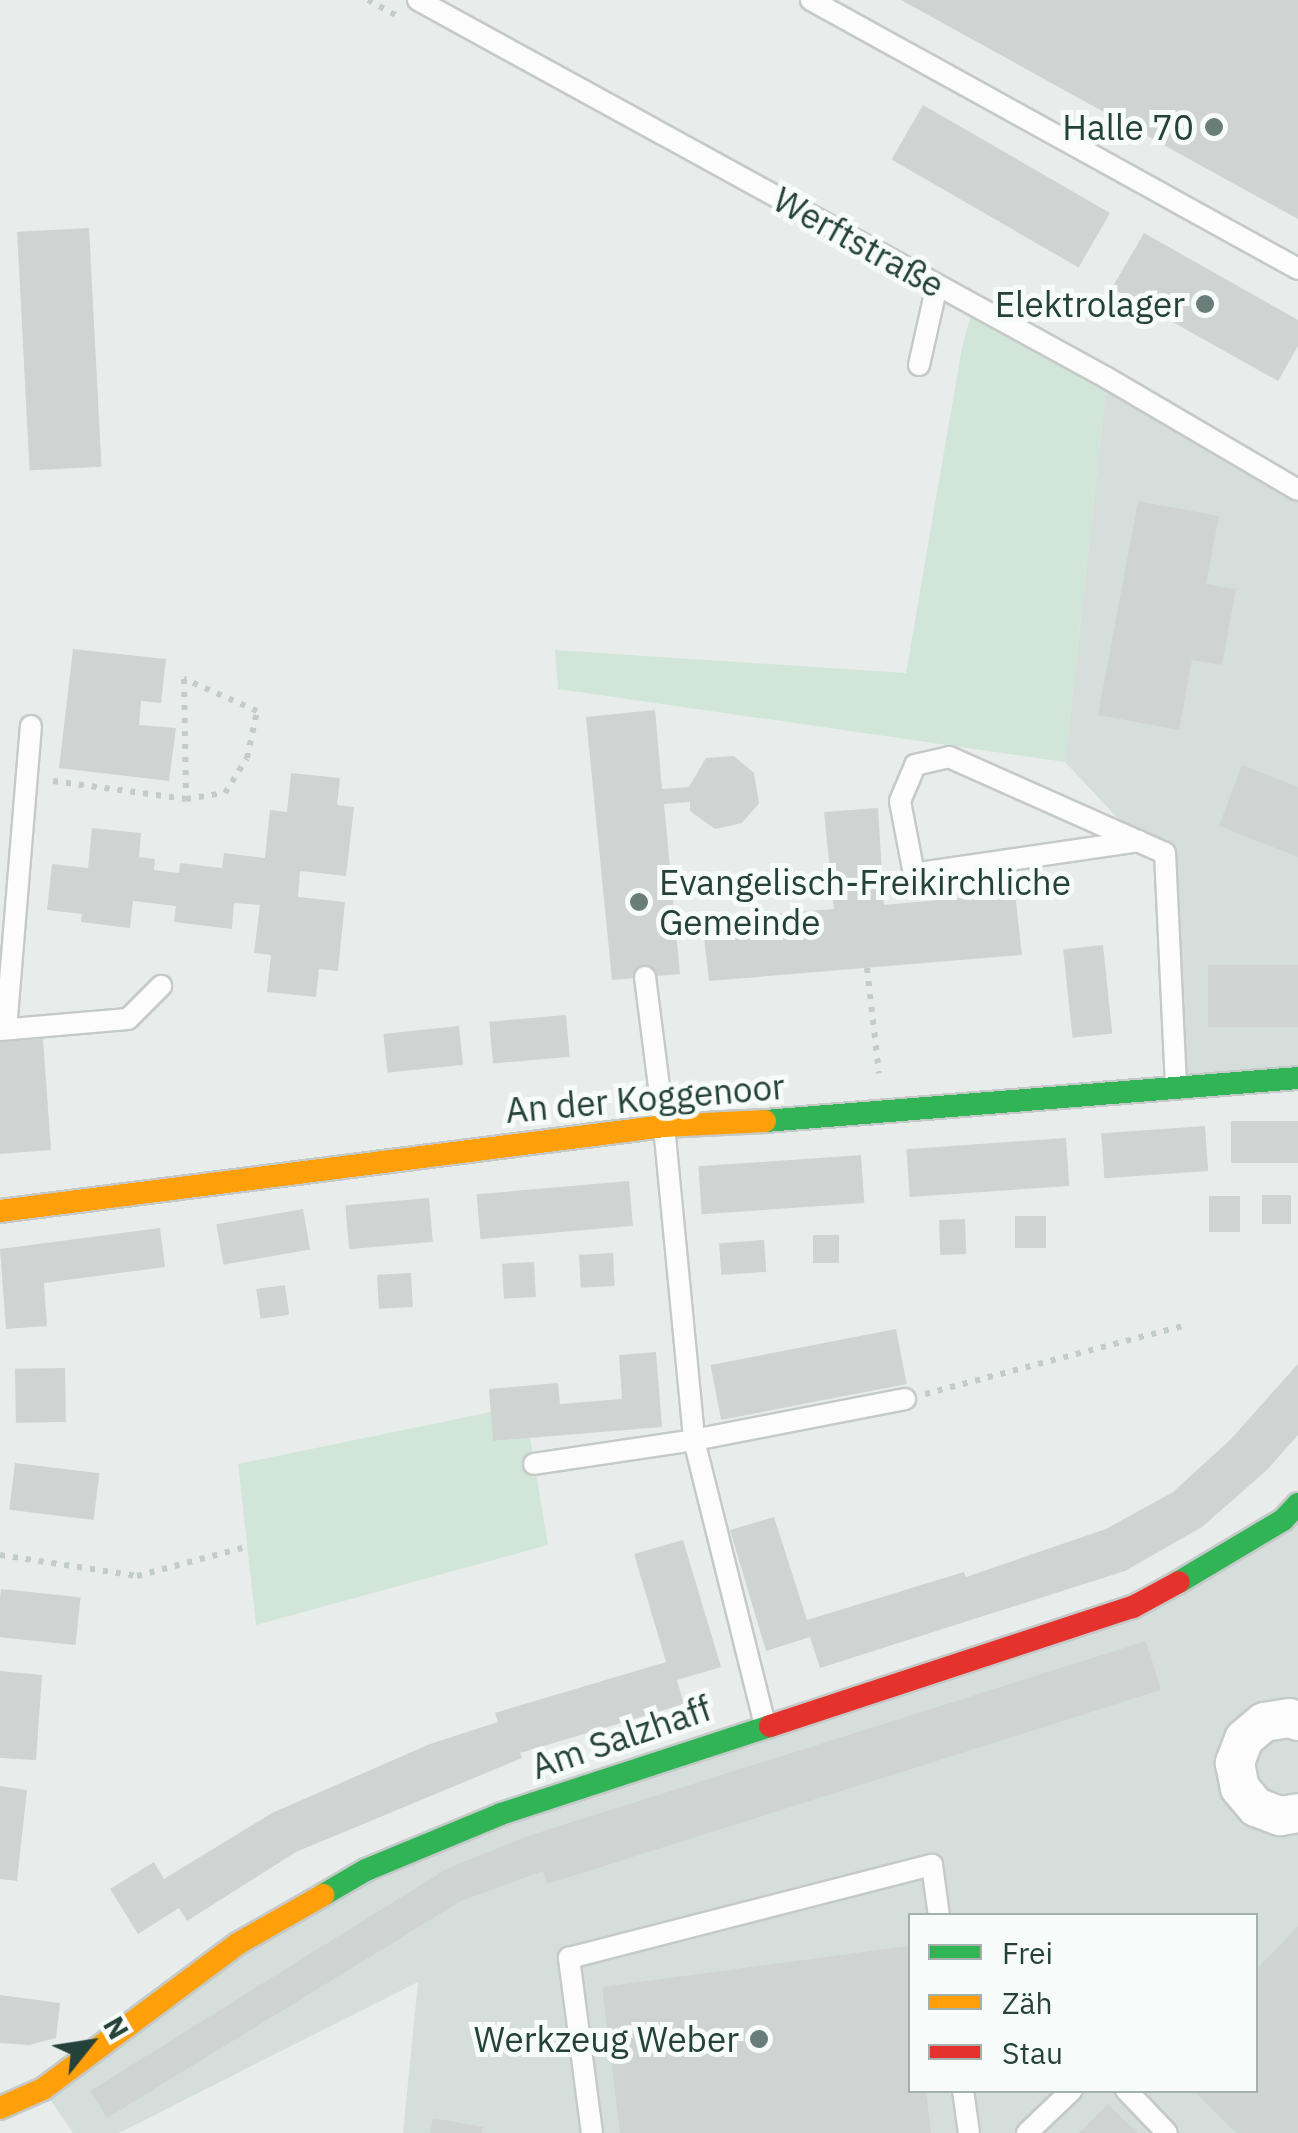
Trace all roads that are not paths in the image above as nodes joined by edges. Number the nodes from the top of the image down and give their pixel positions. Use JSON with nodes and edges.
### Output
{"nodes":[{"id":1,"x":418,"y":0,"type":"edge"},
{"id":2,"x":811,"y":0,"type":"edge"},
{"id":3,"x":1298,"y":269,"type":"edge"},
{"id":4,"x":938,"y":285,"type":"junction"},
{"id":5,"x":918,"y":365,"type":"dead end"},
{"id":6,"x":1298,"y":490,"type":"edge"},
{"id":7,"x":31,"y":726,"type":"dead end"},
{"id":8,"x":1140,"y":842,"type":"junction"},
{"id":9,"x":645,"y":977,"type":"dead end"},
{"id":10,"x":161,"y":986,"type":"dead end"},
{"id":11,"x":3,"y":1029,"type":"edge"},
{"id":12,"x":1298,"y":1078,"type":"edge"},
{"id":13,"x":1176,"y":1090,"type":"junction"},
{"id":14,"x":664,"y":1126,"type":"junction"},
{"id":15,"x":0,"y":1211,"type":"edge"},
{"id":16,"x":905,"y":1399,"type":"road end"},
{"id":17,"x":694,"y":1440,"type":"junction"},
{"id":18,"x":534,"y":1464,"type":"dead end"},
{"id":19,"x":1298,"y":1504,"type":"edge"},
{"id":20,"x":1298,"y":1722,"type":"edge"},
{"id":21,"x":765,"y":1725,"type":"junction"},
{"id":22,"x":1292,"y":1823,"type":"edge"},
{"id":23,"x":939,"y":1913,"type":"edge"},
{"id":24,"x":963,"y":2093,"type":"edge"},
{"id":25,"x":1069,"y":2093,"type":"edge"},
{"id":26,"x":1129,"y":2093,"type":"edge"},
{"id":27,"x":0,"y":2108,"type":"edge"},
{"id":28,"x":592,"y":2133,"type":"edge"},
{"id":29,"x":969,"y":2133,"type":"edge"},
{"id":30,"x":1027,"y":2133,"type":"edge"},
{"id":31,"x":1167,"y":2133,"type":"edge"}],
"edges":[{"from":1,"to":4,"type":"lane","name":"Werftstraße"},
{"from":2,"to":3,"type":"lane"},
{"from":4,"to":5,"type":"lane"},
{"from":4,"to":6,"type":"lane","name":"Werftstraße"},
{"from":7,"to":11,"type":"lane"},
{"from":8,"to":8,"type":"lane"},
{"from":8,"to":13,"type":"lane"},
{"from":9,"to":14,"type":"lane"},
{"from":10,"to":11,"type":"lane"},
{"from":12,"to":13,"type":"street","name":"An der Koggenoor"},
{"from":13,"to":14,"type":"street","name":"An der Koggenoor"},
{"from":14,"to":15,"type":"street","name":"An der Koggenoor"},
{"from":14,"to":17,"type":"lane"},
{"from":16,"to":17,"type":"lane"},
{"from":17,"to":18,"type":"lane"},
{"from":17,"to":21,"type":"lane"},
{"from":19,"to":21,"type":"street","name":"Am Salzhaff"},
{"from":20,"to":22,"type":"street"},
{"from":21,"to":27,"type":"street","name":"Am Salzhaff"},
{"from":23,"to":28,"type":"lane"},
{"from":24,"to":29,"type":"lane"},
{"from":25,"to":30,"type":"lane"},
{"from":26,"to":31,"type":"lane"}]}
